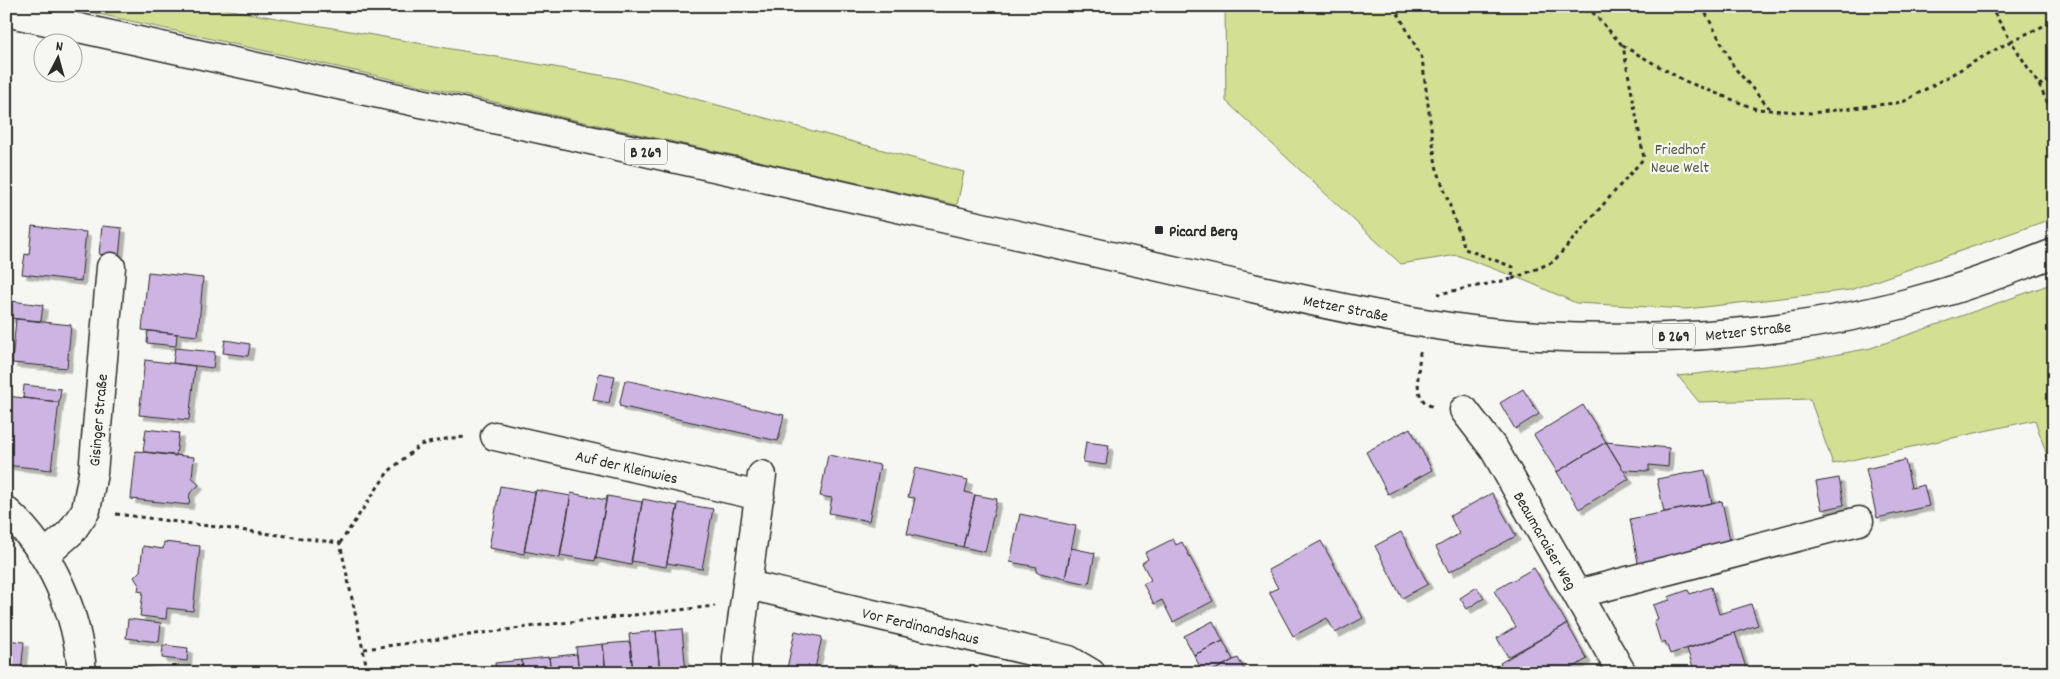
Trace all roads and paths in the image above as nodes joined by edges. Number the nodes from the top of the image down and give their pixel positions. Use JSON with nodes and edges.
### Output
{"nodes":[{"id":1,"x":1394,"y":6,"type":"edge"},
{"id":2,"x":1587,"y":6,"type":"edge"},
{"id":3,"x":1702,"y":6,"type":"edge"},
{"id":4,"x":1990,"y":6,"type":"edge"},
{"id":5,"x":6,"y":12,"type":"edge"},
{"id":6,"x":2054,"y":21,"type":"edge"},
{"id":7,"x":2011,"y":41,"type":"junction"},
{"id":8,"x":1623,"y":46,"type":"junction"},
{"id":9,"x":2054,"y":79,"type":"edge"},
{"id":10,"x":2039,"y":85,"type":"junction"},
{"id":11,"x":1770,"y":110,"type":"junction"},
{"id":12,"x":2054,"y":116,"type":"edge"},
{"id":13,"x":2054,"y":253,"type":"edge"},
{"id":14,"x":111,"y":267,"type":"dead end"},
{"id":15,"x":1512,"y":279,"type":"junction"},
{"id":16,"x":1422,"y":322,"type":"junction"},
{"id":17,"x":1464,"y":410,"type":"joint"},
{"id":18,"x":494,"y":436,"type":"joint"},
{"id":19,"x":86,"y":510,"type":"junction"},
{"id":20,"x":6,"y":511,"type":"edge"},
{"id":21,"x":1859,"y":521,"type":"dead end"},
{"id":22,"x":340,"y":543,"type":"junction"},
{"id":23,"x":44,"y":556,"type":"junction"},
{"id":24,"x":747,"y":594,"type":"junction"},
{"id":25,"x":1577,"y":594,"type":"junction"},
{"id":26,"x":364,"y":649,"type":"junction"},
{"id":27,"x":82,"y":673,"type":"edge"},
{"id":28,"x":368,"y":673,"type":"edge"},
{"id":29,"x":737,"y":673,"type":"edge"},
{"id":30,"x":1091,"y":673,"type":"edge"},
{"id":31,"x":1622,"y":673,"type":"edge"}],
"edges":[{"from":1,"to":15,"type":"path"},
{"from":2,"to":8,"type":"path"},
{"from":3,"to":11,"type":"path"},
{"from":4,"to":7,"type":"path"},
{"from":5,"to":16,"type":"main road","name":"Metzer Straße","number":"B 269"},
{"from":6,"to":7,"type":"path"},
{"from":7,"to":10,"type":"path"},
{"from":7,"to":11,"type":"path"},
{"from":8,"to":11,"type":"path"},
{"from":8,"to":15,"type":"path"},
{"from":9,"to":10,"type":"path"},
{"from":10,"to":12,"type":"path"},
{"from":13,"to":16,"type":"main road","name":"Metzer Straße","number":"B 269"},
{"from":14,"to":19,"type":"main road","name":"Gisinger Straße"},
{"from":15,"to":16,"type":"path"},
{"from":16,"to":17,"type":"path"},
{"from":17,"to":25,"type":"main road","name":"Beaumaraiser Weg"},
{"from":18,"to":22,"type":"path"},
{"from":18,"to":24,"type":"main road","name":"Auf der Kleinwies"},
{"from":19,"to":22,"type":"path"},
{"from":19,"to":23,"type":"main road","name":"Gisinger Straße"},
{"from":20,"to":23,"type":"main road"},
{"from":21,"to":25,"type":"main road"},
{"from":22,"to":26,"type":"path"},
{"from":23,"to":27,"type":"main road"},
{"from":24,"to":26,"type":"path"},
{"from":24,"to":29,"type":"main road","name":"Auf der Kleinwies"},
{"from":24,"to":30,"type":"main road","name":"Vor Ferdinandshaus"},
{"from":25,"to":31,"type":"main road","name":"Beaumaraiser Weg"},
{"from":26,"to":28,"type":"path"}]}
